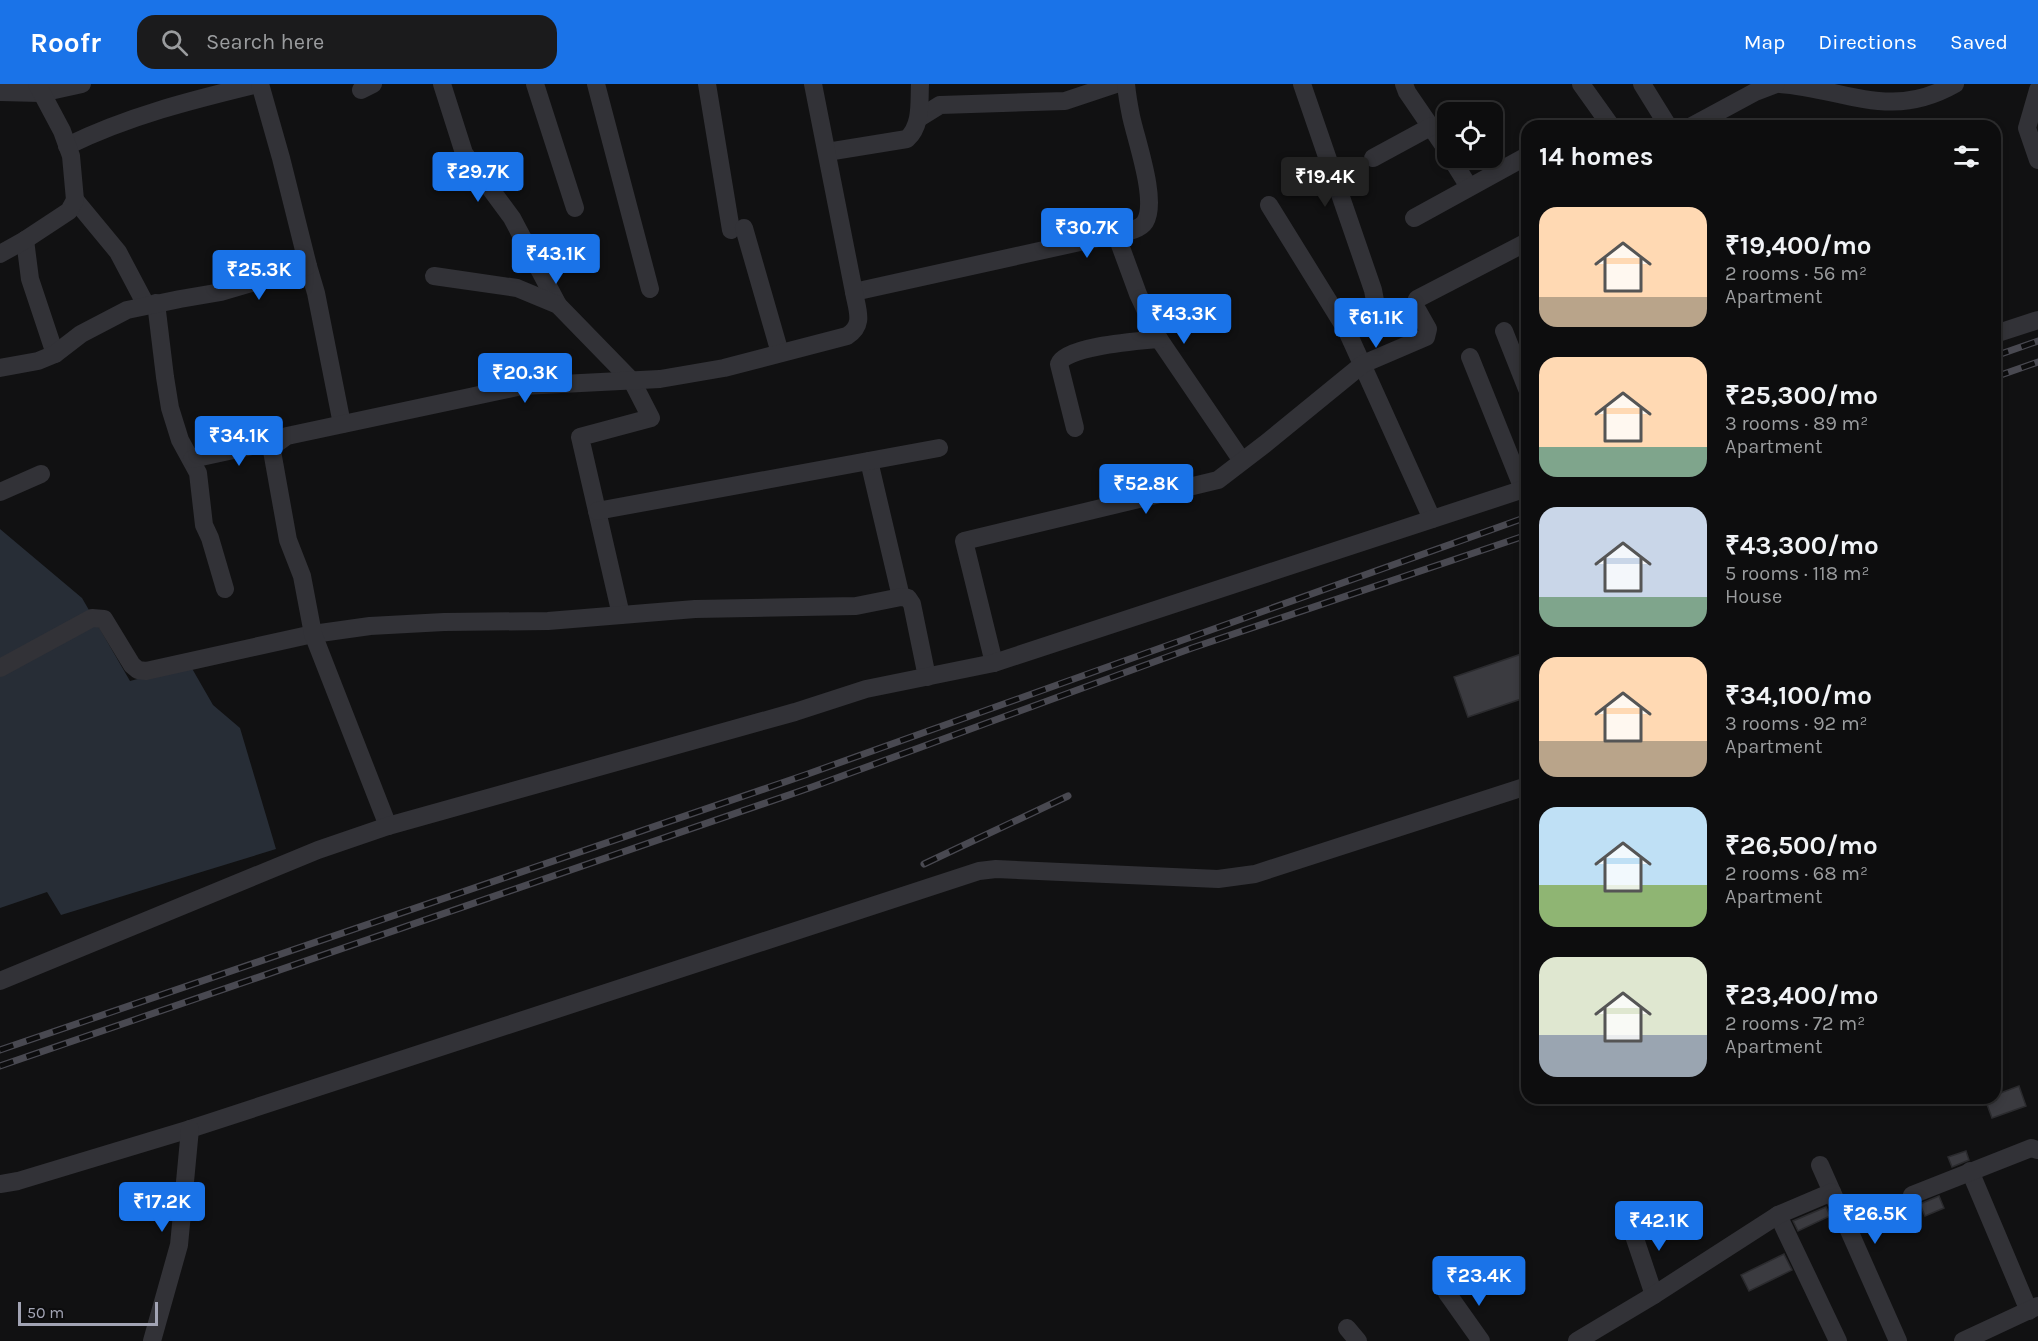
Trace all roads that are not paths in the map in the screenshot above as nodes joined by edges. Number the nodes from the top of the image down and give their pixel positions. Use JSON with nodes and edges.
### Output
{"nodes":[{"id":1,"x":82,"y":84,"type":"edge"},
{"id":2,"x":259,"y":84,"type":"edge"},
{"id":3,"x":441,"y":84,"type":"edge"},
{"id":4,"x":535,"y":84,"type":"edge"},
{"id":5,"x":596,"y":84,"type":"edge"},
{"id":6,"x":707,"y":84,"type":"edge"},
{"id":7,"x":813,"y":84,"type":"edge"},
{"id":8,"x":920,"y":84,"type":"edge"},
{"id":9,"x":1116,"y":84,"type":"edge"},
{"id":10,"x":1126,"y":84,"type":"edge"},
{"id":11,"x":1302,"y":84,"type":"edge"},
{"id":12,"x":1404,"y":84,"type":"edge"},
{"id":13,"x":1581,"y":84,"type":"edge"},
{"id":14,"x":1642,"y":84,"type":"edge"},
{"id":15,"x":1778,"y":84,"type":"edge"},
{"id":16,"x":1955,"y":84,"type":"edge"},
{"id":17,"x":39,"y":89,"type":"edge"},
{"id":18,"x":2038,"y":90,"type":"edge"},
{"id":19,"x":0,"y":92,"type":"edge"},
{"id":20,"x":919,"y":118,"type":"junction"},
{"id":21,"x":1607,"y":120,"type":"edge"},
{"id":22,"x":1664,"y":120,"type":"edge"},
{"id":23,"x":1703,"y":120,"type":"edge"},
{"id":24,"x":1432,"y":126,"type":"junction"},
{"id":25,"x":1437,"y":134,"type":"edge"},
{"id":26,"x":68,"y":146,"type":"junction"},
{"id":27,"x":827,"y":152,"type":"junction"},
{"id":28,"x":1373,"y":158,"type":"dead end"},
{"id":29,"x":1521,"y":159,"type":"edge"},
{"id":30,"x":2038,"y":160,"type":"edge"},
{"id":31,"x":1457,"y":168,"type":"edge"},
{"id":32,"x":1469,"y":187,"type":"junction"},
{"id":33,"x":75,"y":200,"type":"junction"},
{"id":34,"x":1269,"y":205,"type":"dead end"},
{"id":35,"x":575,"y":208,"type":"dead end"},
{"id":36,"x":1414,"y":218,"type":"dead end"},
{"id":37,"x":1116,"y":234,"type":"junction"},
{"id":38,"x":25,"y":240,"type":"junction"},
{"id":39,"x":1521,"y":245,"type":"edge"},
{"id":40,"x":0,"y":254,"type":"edge"},
{"id":41,"x":308,"y":266,"type":"junction"},
{"id":42,"x":434,"y":276,"type":"dead end"},
{"id":43,"x":650,"y":289,"type":"dead end"},
{"id":44,"x":854,"y":292,"type":"junction"},
{"id":45,"x":151,"y":304,"type":"junction"},
{"id":46,"x":558,"y":305,"type":"junction"},
{"id":47,"x":2038,"y":320,"type":"edge"},
{"id":48,"x":1347,"y":331,"type":"junction"},
{"id":49,"x":1504,"y":331,"type":"dead end"},
{"id":50,"x":2001,"y":332,"type":"edge"},
{"id":51,"x":1159,"y":339,"type":"junction"},
{"id":52,"x":780,"y":353,"type":"junction"},
{"id":53,"x":55,"y":354,"type":"junction"},
{"id":54,"x":1470,"y":357,"type":"dead end"},
{"id":55,"x":1363,"y":364,"type":"junction"},
{"id":56,"x":0,"y":368,"type":"edge"},
{"id":57,"x":1521,"y":374,"type":"edge"},
{"id":58,"x":632,"y":381,"type":"junction"},
{"id":59,"x":342,"y":424,"type":"junction"},
{"id":60,"x":1075,"y":428,"type":"dead end"},
{"id":61,"x":279,"y":440,"type":"junction"},
{"id":62,"x":939,"y":448,"type":"dead end"},
{"id":63,"x":192,"y":459,"type":"junction"},
{"id":64,"x":869,"y":461,"type":"junction"},
{"id":65,"x":1242,"y":461,"type":"junction"},
{"id":66,"x":1521,"y":467,"type":"edge"},
{"id":67,"x":41,"y":474,"type":"dead end"},
{"id":68,"x":1521,"y":489,"type":"edge"},
{"id":69,"x":0,"y":492,"type":"edge"},
{"id":70,"x":597,"y":511,"type":"junction"},
{"id":71,"x":1432,"y":519,"type":"junction"},
{"id":72,"x":225,"y":589,"type":"dead end"},
{"id":73,"x":901,"y":597,"type":"junction"},
{"id":74,"x":621,"y":615,"type":"junction"},
{"id":75,"x":313,"y":634,"type":"junction"},
{"id":76,"x":994,"y":663,"type":"junction"},
{"id":77,"x":0,"y":668,"type":"edge"},
{"id":78,"x":927,"y":677,"type":"junction"},
{"id":79,"x":1521,"y":788,"type":"edge"},
{"id":80,"x":388,"y":826,"type":"junction"},
{"id":81,"x":0,"y":981,"type":"edge"},
{"id":82,"x":190,"y":1129,"type":"junction"},
{"id":83,"x":2038,"y":1150,"type":"edge"},
{"id":84,"x":1820,"y":1165,"type":"dead end"},
{"id":85,"x":1970,"y":1172,"type":"junction"},
{"id":86,"x":0,"y":1184,"type":"edge"},
{"id":87,"x":1832,"y":1192,"type":"junction"},
{"id":88,"x":1912,"y":1195,"type":"dead end"},
{"id":89,"x":1778,"y":1215,"type":"junction"},
{"id":90,"x":1629,"y":1221,"type":"dead end"},
{"id":91,"x":1448,"y":1293,"type":"dead end"},
{"id":92,"x":1654,"y":1295,"type":"junction"},
{"id":93,"x":2033,"y":1309,"type":"edge"},
{"id":94,"x":152,"y":1341,"type":"edge"},
{"id":95,"x":1481,"y":1341,"type":"edge"},
{"id":96,"x":1577,"y":1341,"type":"edge"},
{"id":97,"x":1838,"y":1341,"type":"edge"},
{"id":98,"x":1898,"y":1341,"type":"edge"},
{"id":99,"x":1963,"y":1341,"type":"edge"}],
"edges":[{"from":1,"to":17,"type":"street"},
{"from":2,"to":26,"type":"street"},
{"from":2,"to":41,"type":"street"},
{"from":3,"to":46,"type":"street"},
{"from":4,"to":35,"type":"street"},
{"from":5,"to":43,"type":"street"},
{"from":6,"to":52,"type":"street"},
{"from":7,"to":27,"type":"street"},
{"from":8,"to":20,"type":"street"},
{"from":9,"to":20,"type":"street"},
{"from":10,"to":37,"type":"street"},
{"from":11,"to":48,"type":"street"},
{"from":12,"to":24,"type":"street"},
{"from":13,"to":21,"type":"street"},
{"from":14,"to":22,"type":"street"},
{"from":15,"to":16,"type":"street"},
{"from":15,"to":23,"type":"street"},
{"from":17,"to":19,"type":"street"},
{"from":17,"to":26,"type":"street"},
{"from":18,"to":30,"type":"street"},
{"from":20,"to":27,"type":"street"},
{"from":24,"to":25,"type":"street"},
{"from":24,"to":28,"type":"street"},
{"from":26,"to":33,"type":"street"},
{"from":27,"to":44,"type":"street"},
{"from":29,"to":32,"type":"street"},
{"from":31,"to":32,"type":"street"},
{"from":32,"to":36,"type":"street"},
{"from":33,"to":38,"type":"street"},
{"from":33,"to":45,"type":"street"},
{"from":34,"to":48,"type":"street"},
{"from":37,"to":44,"type":"street"},
{"from":37,"to":51,"type":"street"},
{"from":38,"to":40,"type":"street"},
{"from":38,"to":53,"type":"street"},
{"from":39,"to":55,"type":"street"},
{"from":41,"to":45,"type":"street"},
{"from":41,"to":59,"type":"street"},
{"from":42,"to":46,"type":"street"},
{"from":44,"to":52,"type":"street"},
{"from":45,"to":53,"type":"street"},
{"from":45,"to":63,"type":"street"},
{"from":46,"to":58,"type":"street"},
{"from":47,"to":50,"type":"street"},
{"from":48,"to":55,"type":"street"},
{"from":49,"to":57,"type":"street"},
{"from":51,"to":60,"type":"street"},
{"from":51,"to":65,"type":"street"},
{"from":52,"to":58,"type":"street"},
{"from":53,"to":56,"type":"street"},
{"from":54,"to":66,"type":"street"},
{"from":55,"to":65,"type":"street"},
{"from":55,"to":71,"type":"street"},
{"from":58,"to":59,"type":"street"},
{"from":58,"to":70,"type":"street"},
{"from":59,"to":61,"type":"street"},
{"from":61,"to":63,"type":"street"},
{"from":61,"to":75,"type":"street"},
{"from":62,"to":64,"type":"street"},
{"from":63,"to":72,"type":"street"},
{"from":64,"to":70,"type":"street"},
{"from":64,"to":73,"type":"street"},
{"from":65,"to":76,"type":"street"},
{"from":67,"to":69,"type":"street"},
{"from":68,"to":71,"type":"street"},
{"from":70,"to":74,"type":"street"},
{"from":71,"to":76,"type":"street"},
{"from":73,"to":74,"type":"street"},
{"from":73,"to":78,"type":"street"},
{"from":74,"to":75,"type":"street"},
{"from":75,"to":77,"type":"street"},
{"from":75,"to":80,"type":"street"},
{"from":76,"to":78,"type":"street"},
{"from":78,"to":80,"type":"street"},
{"from":79,"to":82,"type":"street"},
{"from":80,"to":81,"type":"street"},
{"from":82,"to":86,"type":"street"},
{"from":82,"to":94,"type":"street"},
{"from":83,"to":85,"type":"street"},
{"from":84,"to":87,"type":"street"},
{"from":85,"to":88,"type":"street"},
{"from":85,"to":93,"type":"street"},
{"from":87,"to":89,"type":"street"},
{"from":87,"to":98,"type":"street"},
{"from":89,"to":92,"type":"street"},
{"from":89,"to":97,"type":"street"},
{"from":90,"to":92,"type":"street"},
{"from":91,"to":95,"type":"street"},
{"from":92,"to":96,"type":"street"},
{"from":93,"to":99,"type":"street"}]}
